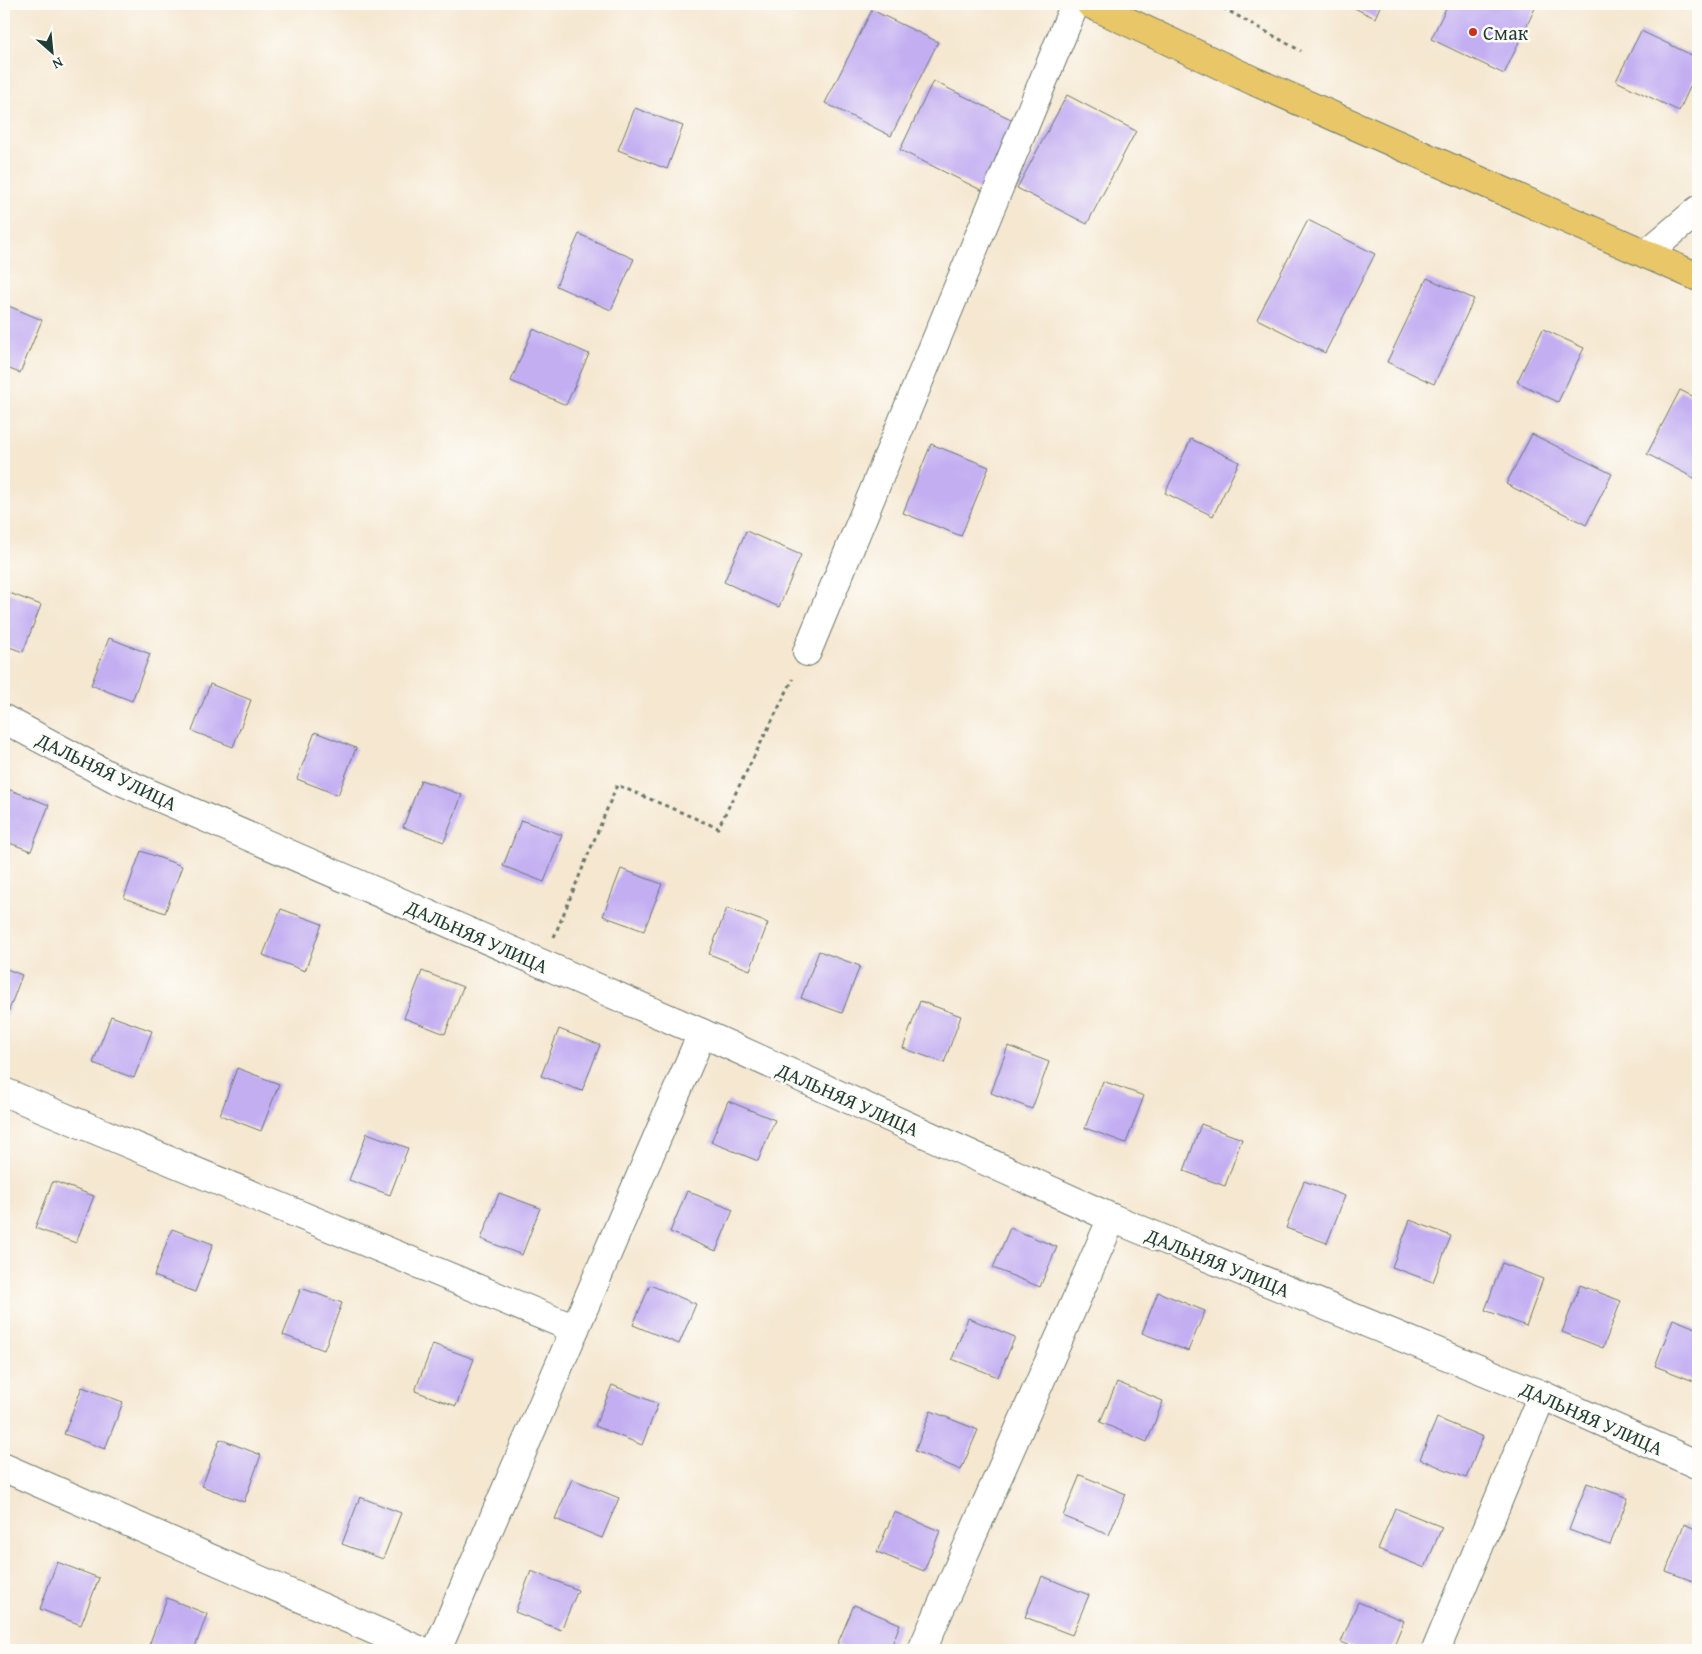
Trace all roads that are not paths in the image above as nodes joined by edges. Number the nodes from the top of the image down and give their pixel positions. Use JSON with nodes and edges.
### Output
{"nodes":[{"id":1,"x":1074,"y":4,"type":"edge"},
{"id":2,"x":1090,"y":4,"type":"edge"},
{"id":3,"x":1698,"y":210,"type":"edge"},
{"id":4,"x":1646,"y":254,"type":"junction"},
{"id":5,"x":1698,"y":277,"type":"edge"},
{"id":6,"x":807,"y":652,"type":"road end"},
{"id":7,"x":4,"y":719,"type":"edge"},
{"id":8,"x":702,"y":1033,"type":"junction"},
{"id":9,"x":4,"y":1092,"type":"edge"},
{"id":10,"x":1112,"y":1218,"type":"junction"},
{"id":11,"x":574,"y":1329,"type":"junction"},
{"id":12,"x":1542,"y":1395,"type":"junction"},
{"id":13,"x":1698,"y":1465,"type":"edge"},
{"id":14,"x":5,"y":1468,"type":"edge"},
{"id":15,"x":419,"y":1650,"type":"edge"},
{"id":16,"x":437,"y":1650,"type":"edge"},
{"id":17,"x":922,"y":1650,"type":"edge"},
{"id":18,"x":1436,"y":1650,"type":"edge"}],
"edges":[{"from":1,"to":6,"type":"street"},
{"from":2,"to":4,"type":"main road"},
{"from":3,"to":4,"type":"street"},
{"from":4,"to":5,"type":"main road"},
{"from":7,"to":8,"type":"street","name":"ДАЛЬНЯЯ УЛИЦА"},
{"from":8,"to":10,"type":"street","name":"ДАЛЬНЯЯ УЛИЦА"},
{"from":8,"to":11,"type":"street"},
{"from":9,"to":11,"type":"street"},
{"from":10,"to":12,"type":"street","name":"ДАЛЬНЯЯ УЛИЦА"},
{"from":10,"to":17,"type":"street"},
{"from":11,"to":16,"type":"street"},
{"from":12,"to":13,"type":"street","name":"ДАЛЬНЯЯ УЛИЦА"},
{"from":12,"to":18,"type":"street"},
{"from":14,"to":15,"type":"street"}]}
